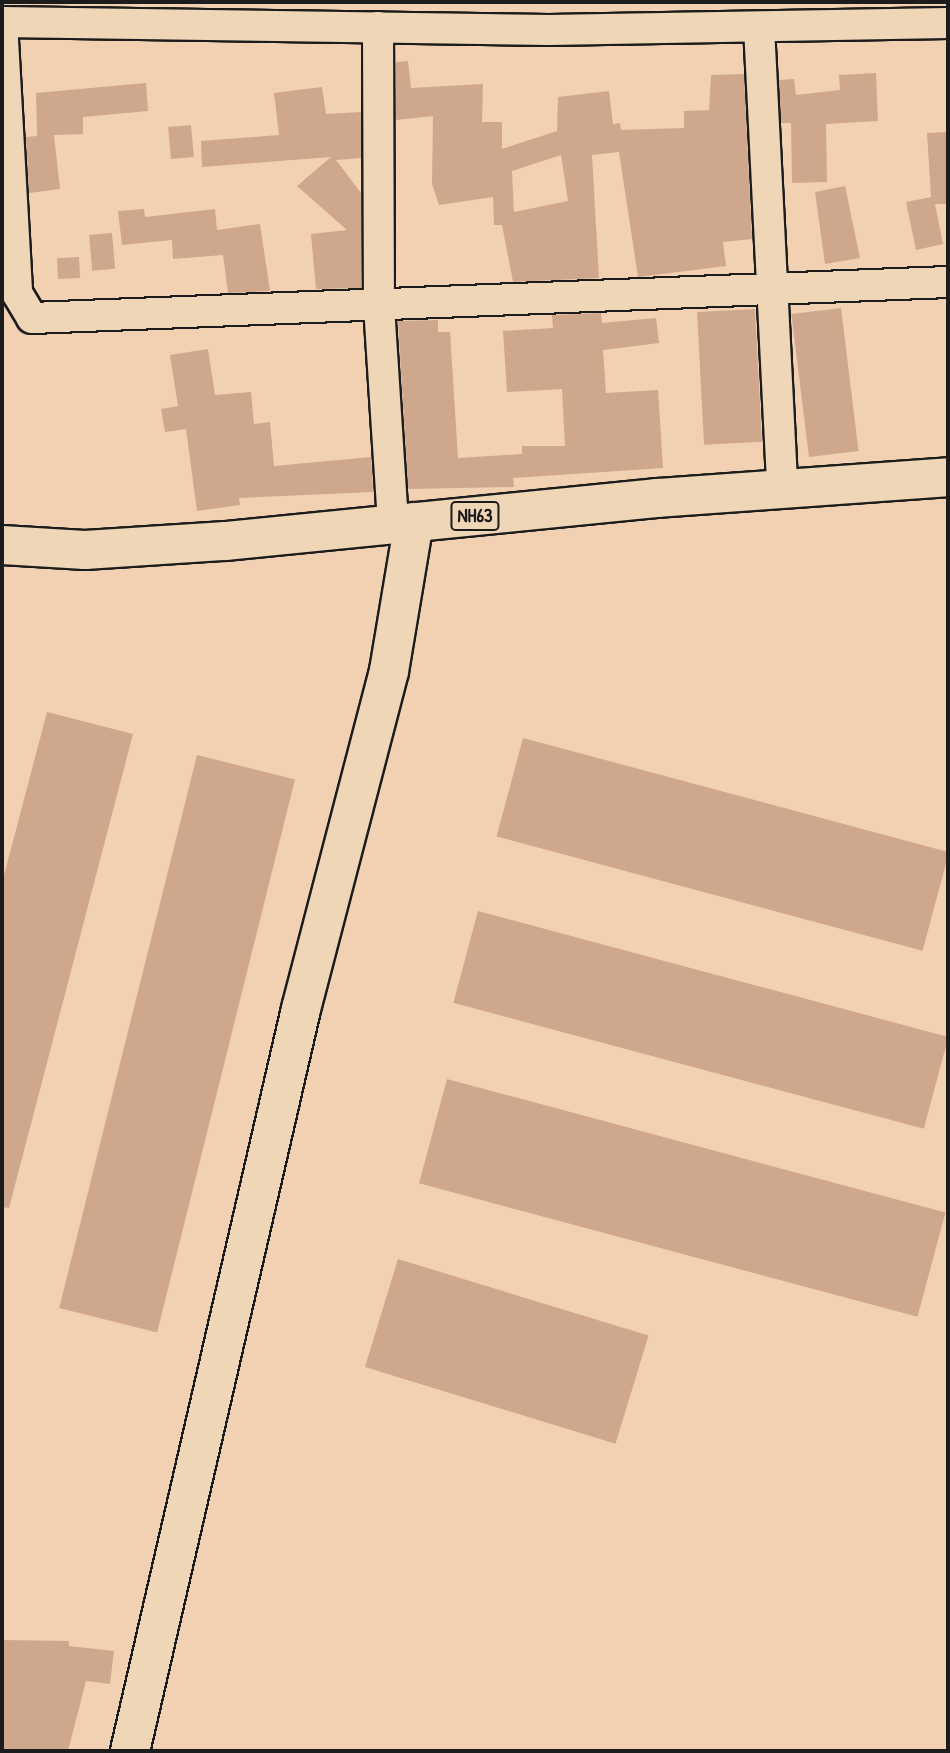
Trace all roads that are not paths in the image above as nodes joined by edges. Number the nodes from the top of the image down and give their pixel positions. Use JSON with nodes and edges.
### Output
{"nodes":[{"id":1,"x":2,"y":22,"type":"edge"},
{"id":2,"x":948,"y":23,"type":"edge"},
{"id":3,"x":378,"y":27,"type":"junction"},
{"id":4,"x":759,"y":27,"type":"junction"},
{"id":5,"x":5,"y":140,"type":"edge"},
{"id":6,"x":7,"y":207,"type":"edge"},
{"id":7,"x":948,"y":282,"type":"edge"},
{"id":8,"x":772,"y":292,"type":"junction"},
{"id":9,"x":379,"y":306,"type":"junction"},
{"id":10,"x":948,"y":477,"type":"edge"},
{"id":11,"x":782,"y":488,"type":"junction"},
{"id":12,"x":404,"y":523,"type":"junction"},
{"id":13,"x":2,"y":545,"type":"edge"},
{"id":14,"x":131,"y":1751,"type":"edge"}],
"edges":[{"from":1,"to":3,"type":"street"},
{"from":1,"to":5,"type":"street"},
{"from":2,"to":4,"type":"street"},
{"from":3,"to":4,"type":"street"},
{"from":3,"to":9,"type":"street"},
{"from":4,"to":8,"type":"street"},
{"from":5,"to":6,"type":"street"},
{"from":6,"to":9,"type":"street"},
{"from":7,"to":8,"type":"street"},
{"from":8,"to":9,"type":"street"},
{"from":8,"to":11,"type":"street"},
{"from":9,"to":12,"type":"street"},
{"from":10,"to":11,"type":"main road","number":"NH63"},
{"from":11,"to":12,"type":"main road","number":"NH63"},
{"from":12,"to":13,"type":"main road","number":"NH63"},
{"from":12,"to":14,"type":"main road"}]}
